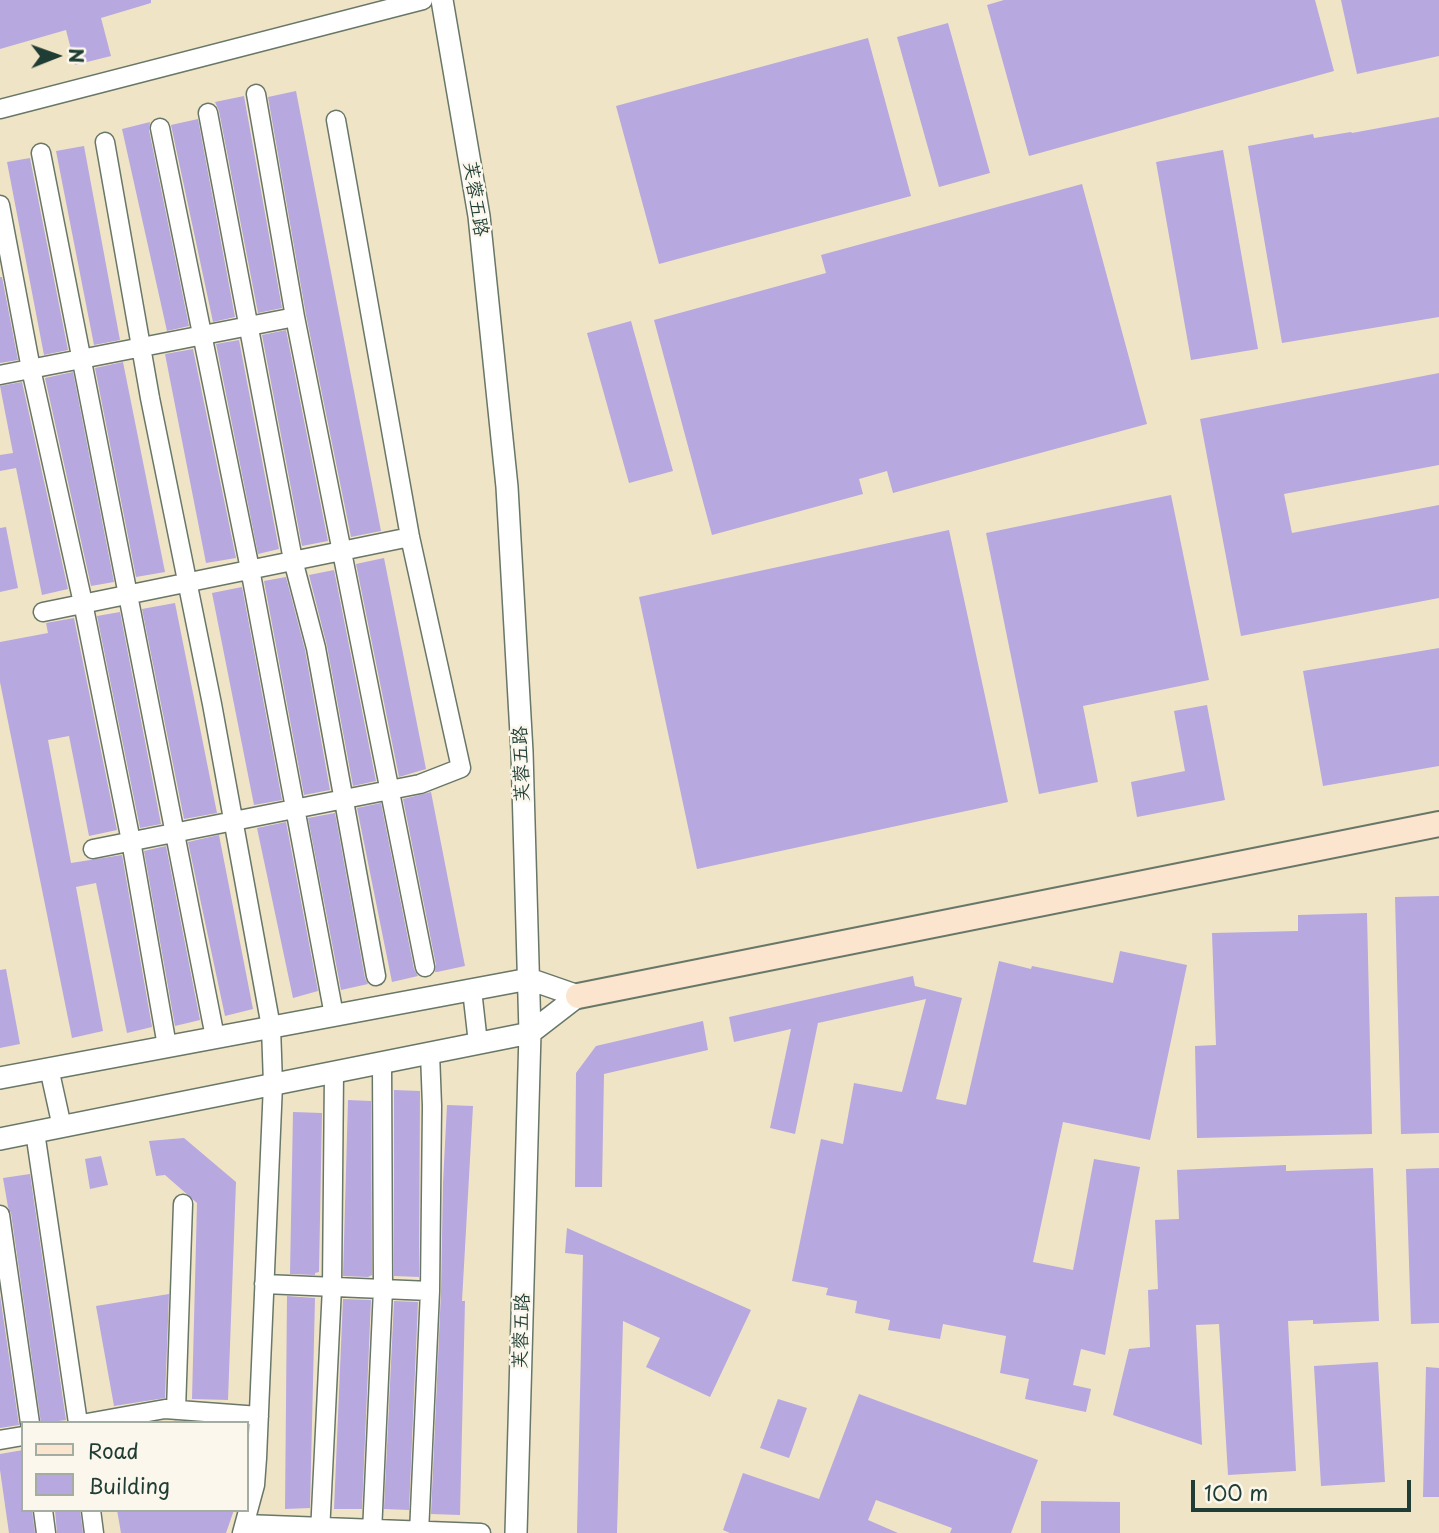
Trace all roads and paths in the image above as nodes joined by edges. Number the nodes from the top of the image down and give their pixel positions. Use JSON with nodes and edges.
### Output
{"nodes":[{"id":1,"x":423,"y":0,"type":"edge"},
{"id":2,"x":442,"y":0,"type":"edge"},
{"id":3,"x":256,"y":94,"type":"dead end"},
{"id":4,"x":0,"y":109,"type":"edge"},
{"id":5,"x":208,"y":113,"type":"dead end"},
{"id":6,"x":336,"y":120,"type":"dead end"},
{"id":7,"x":160,"y":128,"type":"dead end"},
{"id":8,"x":105,"y":142,"type":"dead end"},
{"id":9,"x":41,"y":153,"type":"dead end"},
{"id":10,"x":0,"y":205,"type":"edge"},
{"id":11,"x":295,"y":317,"type":"junction"},
{"id":12,"x":248,"y":326,"type":"junction"},
{"id":13,"x":202,"y":335,"type":"junction"},
{"id":14,"x":141,"y":347,"type":"junction"},
{"id":15,"x":82,"y":359,"type":"junction"},
{"id":16,"x":31,"y":369,"type":"junction"},
{"id":17,"x":0,"y":375,"type":"edge"},
{"id":18,"x":410,"y":537,"type":"junction"},
{"id":19,"x":343,"y":550,"type":"junction"},
{"id":20,"x":293,"y":561,"type":"junction"},
{"id":21,"x":250,"y":569,"type":"junction"},
{"id":22,"x":187,"y":582,"type":"junction"},
{"id":23,"x":128,"y":594,"type":"junction"},
{"id":24,"x":83,"y":603,"type":"junction"},
{"id":25,"x":43,"y":612,"type":"dead end"},
{"id":26,"x":390,"y":790,"type":"junction"},
{"id":27,"x":344,"y":799,"type":"junction"},
{"id":28,"x":296,"y":808,"type":"junction"},
{"id":29,"x":233,"y":820,"type":"junction"},
{"id":30,"x":1439,"y":824,"type":"edge"},
{"id":31,"x":176,"y":832,"type":"junction"},
{"id":32,"x":131,"y":841,"type":"junction"},
{"id":33,"x":93,"y":849,"type":"dead end"},
{"id":34,"x":425,"y":967,"type":"dead end"},
{"id":35,"x":376,"y":976,"type":"dead end"},
{"id":36,"x":529,"y":979,"type":"junction"},
{"id":37,"x":472,"y":990,"type":"junction"},
{"id":38,"x":578,"y":996,"type":"junction"},
{"id":39,"x":334,"y":1016,"type":"junction"},
{"id":40,"x":271,"y":1027,"type":"junction"},
{"id":41,"x":530,"y":1032,"type":"junction"},
{"id":42,"x":215,"y":1037,"type":"junction"},
{"id":43,"x":478,"y":1043,"type":"junction"},
{"id":44,"x":167,"y":1046,"type":"junction"},
{"id":45,"x":430,"y":1053,"type":"junction"},
{"id":46,"x":382,"y":1062,"type":"junction"},
{"id":47,"x":49,"y":1068,"type":"junction"},
{"id":48,"x":334,"y":1072,"type":"junction"},
{"id":49,"x":0,"y":1078,"type":"edge"},
{"id":50,"x":273,"y":1084,"type":"junction"},
{"id":51,"x":62,"y":1127,"type":"junction"},
{"id":52,"x":35,"y":1132,"type":"junction"},
{"id":53,"x":0,"y":1139,"type":"edge"},
{"id":54,"x":183,"y":1204,"type":"dead end"},
{"id":55,"x":0,"y":1215,"type":"edge"},
{"id":56,"x":264,"y":1284,"type":"junction"},
{"id":57,"x":332,"y":1287,"type":"junction"},
{"id":58,"x":383,"y":1289,"type":"junction"},
{"id":59,"x":430,"y":1291,"type":"junction"},
{"id":60,"x":176,"y":1410,"type":"junction"},
{"id":61,"x":259,"y":1416,"type":"junction"},
{"id":62,"x":30,"y":1421,"type":"edge"},
{"id":63,"x":78,"y":1421,"type":"edge"},
{"id":64,"x":98,"y":1421,"type":"edge"},
{"id":65,"x":21,"y":1436,"type":"edge"},
{"id":66,"x":0,"y":1440,"type":"edge"},
{"id":67,"x":248,"y":1511,"type":"edge"},
{"id":68,"x":43,"y":1512,"type":"edge"},
{"id":69,"x":91,"y":1512,"type":"edge"},
{"id":70,"x":244,"y":1529,"type":"edge"},
{"id":71,"x":274,"y":1529,"type":"edge"},
{"id":72,"x":320,"y":1530,"type":"edge"},
{"id":73,"x":372,"y":1531,"type":"edge"},
{"id":74,"x":419,"y":1532,"type":"edge"},
{"id":75,"x":46,"y":1533,"type":"edge"},
{"id":76,"x":94,"y":1533,"type":"edge"},
{"id":77,"x":481,"y":1533,"type":"edge"},
{"id":78,"x":516,"y":1533,"type":"edge"}],
"edges":[{"from":1,"to":4,"type":"street"},
{"from":2,"to":36,"type":"street","name":"芙蓉五路"},
{"from":3,"to":11,"type":"street"},
{"from":5,"to":12,"type":"street"},
{"from":6,"to":18,"type":"street"},
{"from":7,"to":13,"type":"street"},
{"from":8,"to":14,"type":"street"},
{"from":9,"to":15,"type":"street"},
{"from":10,"to":16,"type":"street"},
{"from":11,"to":12,"type":"street"},
{"from":11,"to":19,"type":"street"},
{"from":12,"to":13,"type":"street"},
{"from":12,"to":20,"type":"street"},
{"from":13,"to":14,"type":"street"},
{"from":13,"to":21,"type":"street"},
{"from":14,"to":15,"type":"street"},
{"from":14,"to":22,"type":"street"},
{"from":15,"to":16,"type":"street"},
{"from":15,"to":23,"type":"street"},
{"from":16,"to":17,"type":"street"},
{"from":16,"to":24,"type":"street"},
{"from":18,"to":19,"type":"street"},
{"from":18,"to":26,"type":"street"},
{"from":19,"to":20,"type":"street"},
{"from":19,"to":26,"type":"street"},
{"from":20,"to":21,"type":"street"},
{"from":20,"to":27,"type":"street"},
{"from":21,"to":22,"type":"street"},
{"from":21,"to":28,"type":"street"},
{"from":22,"to":23,"type":"street"},
{"from":22,"to":29,"type":"street"},
{"from":23,"to":24,"type":"street"},
{"from":23,"to":31,"type":"street"},
{"from":24,"to":25,"type":"street"},
{"from":24,"to":32,"type":"street"},
{"from":26,"to":27,"type":"street"},
{"from":26,"to":34,"type":"street"},
{"from":27,"to":28,"type":"street"},
{"from":27,"to":35,"type":"street"},
{"from":28,"to":29,"type":"street"},
{"from":28,"to":39,"type":"street"},
{"from":29,"to":31,"type":"street"},
{"from":29,"to":40,"type":"street"},
{"from":30,"to":38,"type":"main road"},
{"from":31,"to":32,"type":"street"},
{"from":31,"to":42,"type":"street"},
{"from":32,"to":33,"type":"street"},
{"from":32,"to":44,"type":"street"},
{"from":36,"to":37,"type":"street"},
{"from":36,"to":38,"type":"street"},
{"from":36,"to":41,"type":"street","name":"芙蓉五路"},
{"from":37,"to":39,"type":"street"},
{"from":37,"to":43,"type":"street"},
{"from":38,"to":41,"type":"street"},
{"from":39,"to":40,"type":"street"},
{"from":40,"to":42,"type":"street"},
{"from":40,"to":50,"type":"street"},
{"from":41,"to":43,"type":"street"},
{"from":41,"to":78,"type":"street","name":"芙蓉五路"},
{"from":42,"to":44,"type":"street"},
{"from":43,"to":45,"type":"street"},
{"from":44,"to":47,"type":"street"},
{"from":45,"to":46,"type":"street"},
{"from":45,"to":59,"type":"street"},
{"from":46,"to":48,"type":"street"},
{"from":46,"to":58,"type":"street"},
{"from":47,"to":49,"type":"street"},
{"from":47,"to":51,"type":"street"},
{"from":48,"to":50,"type":"street"},
{"from":48,"to":57,"type":"street"},
{"from":50,"to":51,"type":"street"},
{"from":50,"to":56,"type":"street"},
{"from":51,"to":52,"type":"street"},
{"from":52,"to":53,"type":"street"},
{"from":52,"to":63,"type":"street"},
{"from":54,"to":60,"type":"street"},
{"from":55,"to":62,"type":"street"},
{"from":56,"to":57,"type":"street"},
{"from":56,"to":61,"type":"street"},
{"from":57,"to":58,"type":"street"},
{"from":57,"to":72,"type":"street"},
{"from":58,"to":59,"type":"street"},
{"from":58,"to":73,"type":"street"},
{"from":59,"to":74,"type":"street"},
{"from":60,"to":61,"type":"street"},
{"from":60,"to":64,"type":"street"},
{"from":61,"to":67,"type":"street"},
{"from":65,"to":66,"type":"street"},
{"from":68,"to":75,"type":"street"},
{"from":69,"to":76,"type":"street"},
{"from":70,"to":71,"type":"street"},
{"from":71,"to":72,"type":"street"},
{"from":72,"to":73,"type":"street"},
{"from":73,"to":74,"type":"street"},
{"from":74,"to":77,"type":"street"}]}
